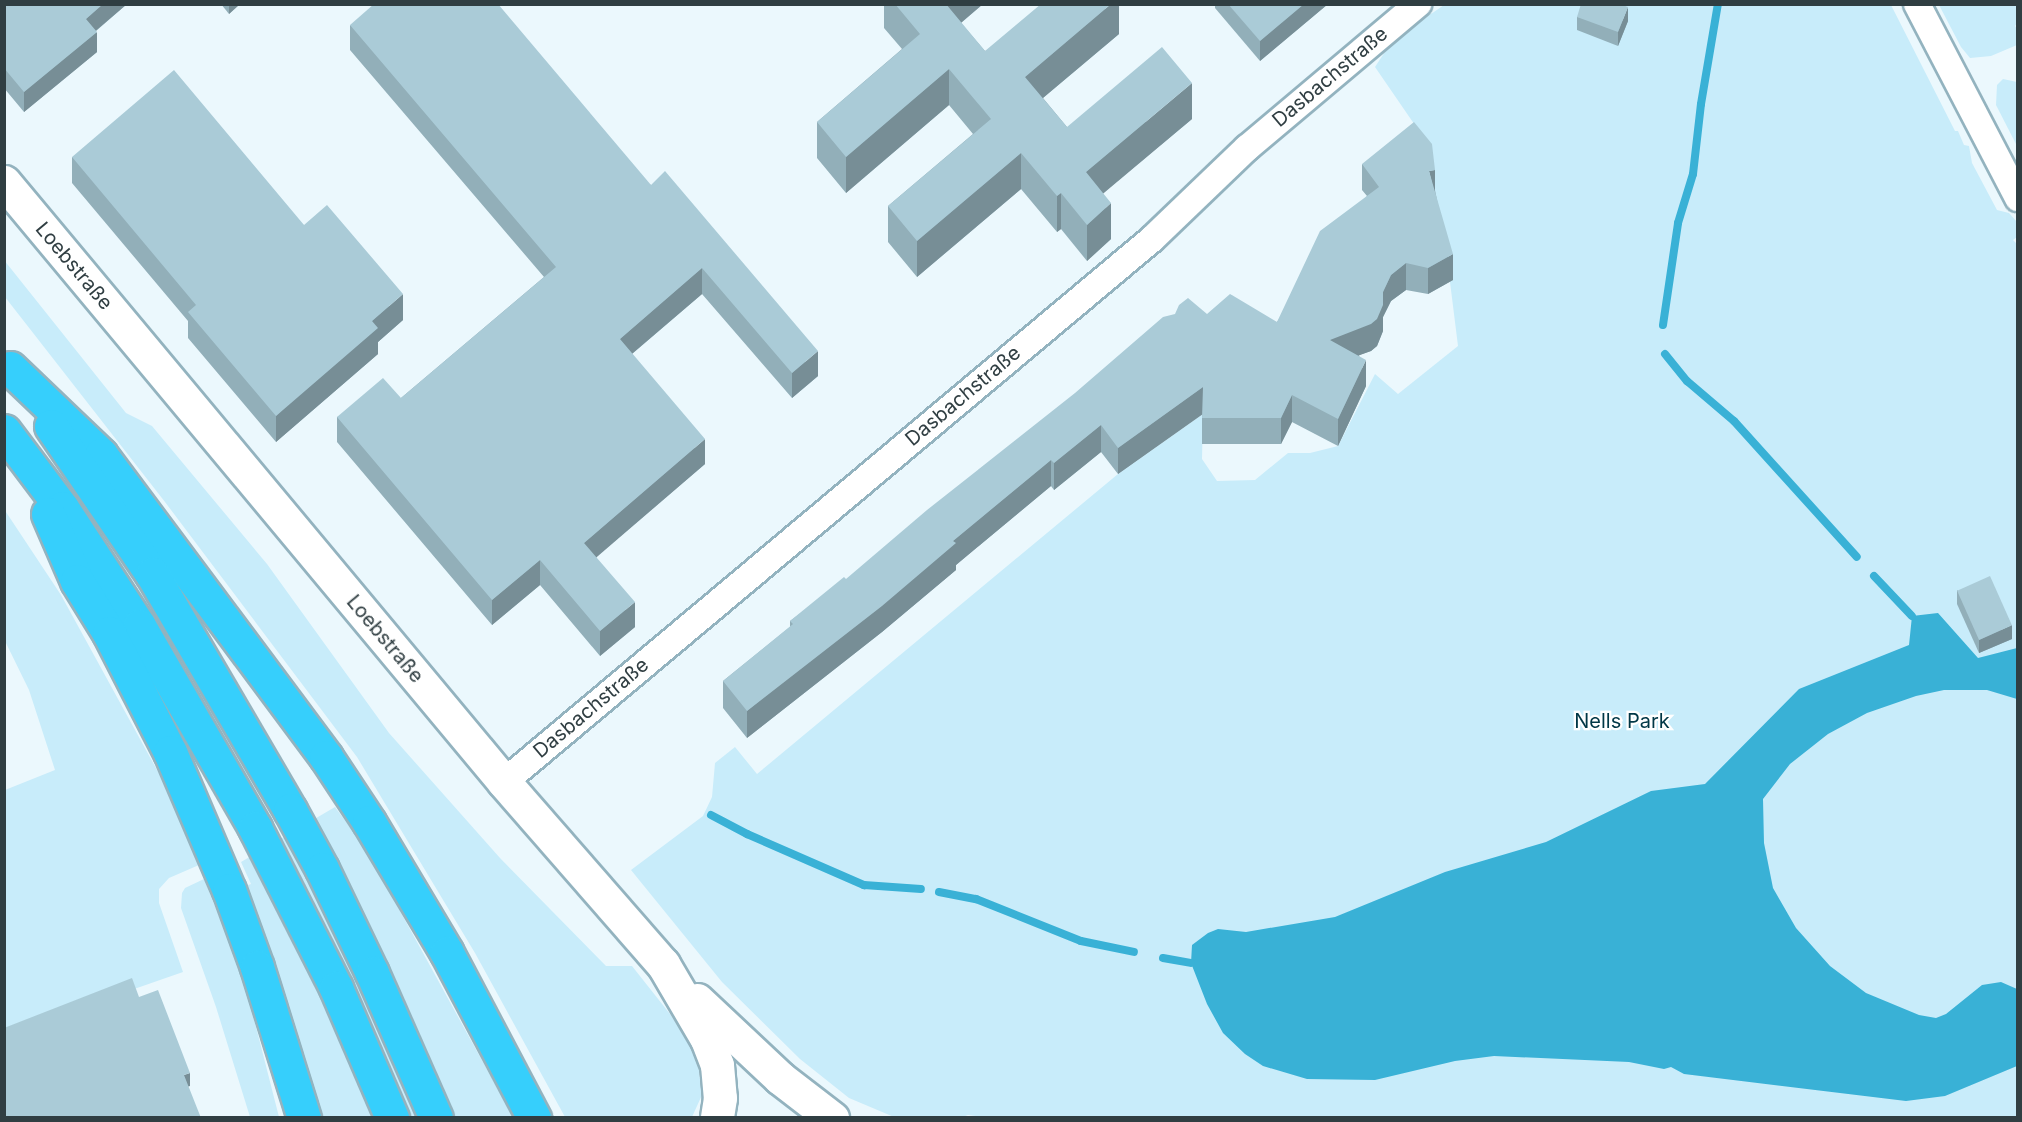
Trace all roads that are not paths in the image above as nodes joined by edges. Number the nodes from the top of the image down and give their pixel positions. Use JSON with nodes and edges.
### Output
{"nodes":[{"id":1,"x":1418,"y":4,"type":"edge"},
{"id":2,"x":1917,"y":4,"type":"edge"},
{"id":3,"x":4,"y":182,"type":"edge"},
{"id":4,"x":2018,"y":198,"type":"edge"},
{"id":5,"x":7,"y":365,"type":"edge"},
{"id":6,"x":4,"y":431,"type":"edge"},
{"id":7,"x":26,"y":460,"type":"junction"},
{"id":8,"x":504,"y":782,"type":"junction"},
{"id":9,"x":663,"y":964,"type":"junction"},
{"id":10,"x":304,"y":1118,"type":"edge"},
{"id":11,"x":392,"y":1118,"type":"edge"},
{"id":12,"x":436,"y":1118,"type":"edge"},
{"id":13,"x":534,"y":1118,"type":"edge"},
{"id":14,"x":717,"y":1118,"type":"edge"},
{"id":15,"x":832,"y":1118,"type":"edge"}],
"edges":[{"from":1,"to":8,"type":"street","name":"Dasbachstraße"},
{"from":2,"to":4,"type":"street"},
{"from":3,"to":8,"type":"main road","name":"Loebstraße"},
{"from":5,"to":12,"type":"highway"},
{"from":5,"to":13,"type":"highway"},
{"from":6,"to":7,"type":"highway"},
{"from":7,"to":10,"type":"highway"},
{"from":7,"to":11,"type":"highway"},
{"from":8,"to":9,"type":"main road","name":"Loebstraße"},
{"from":9,"to":14,"type":"main road","name":"Loebstraße"},
{"from":9,"to":15,"type":"main road"}]}
